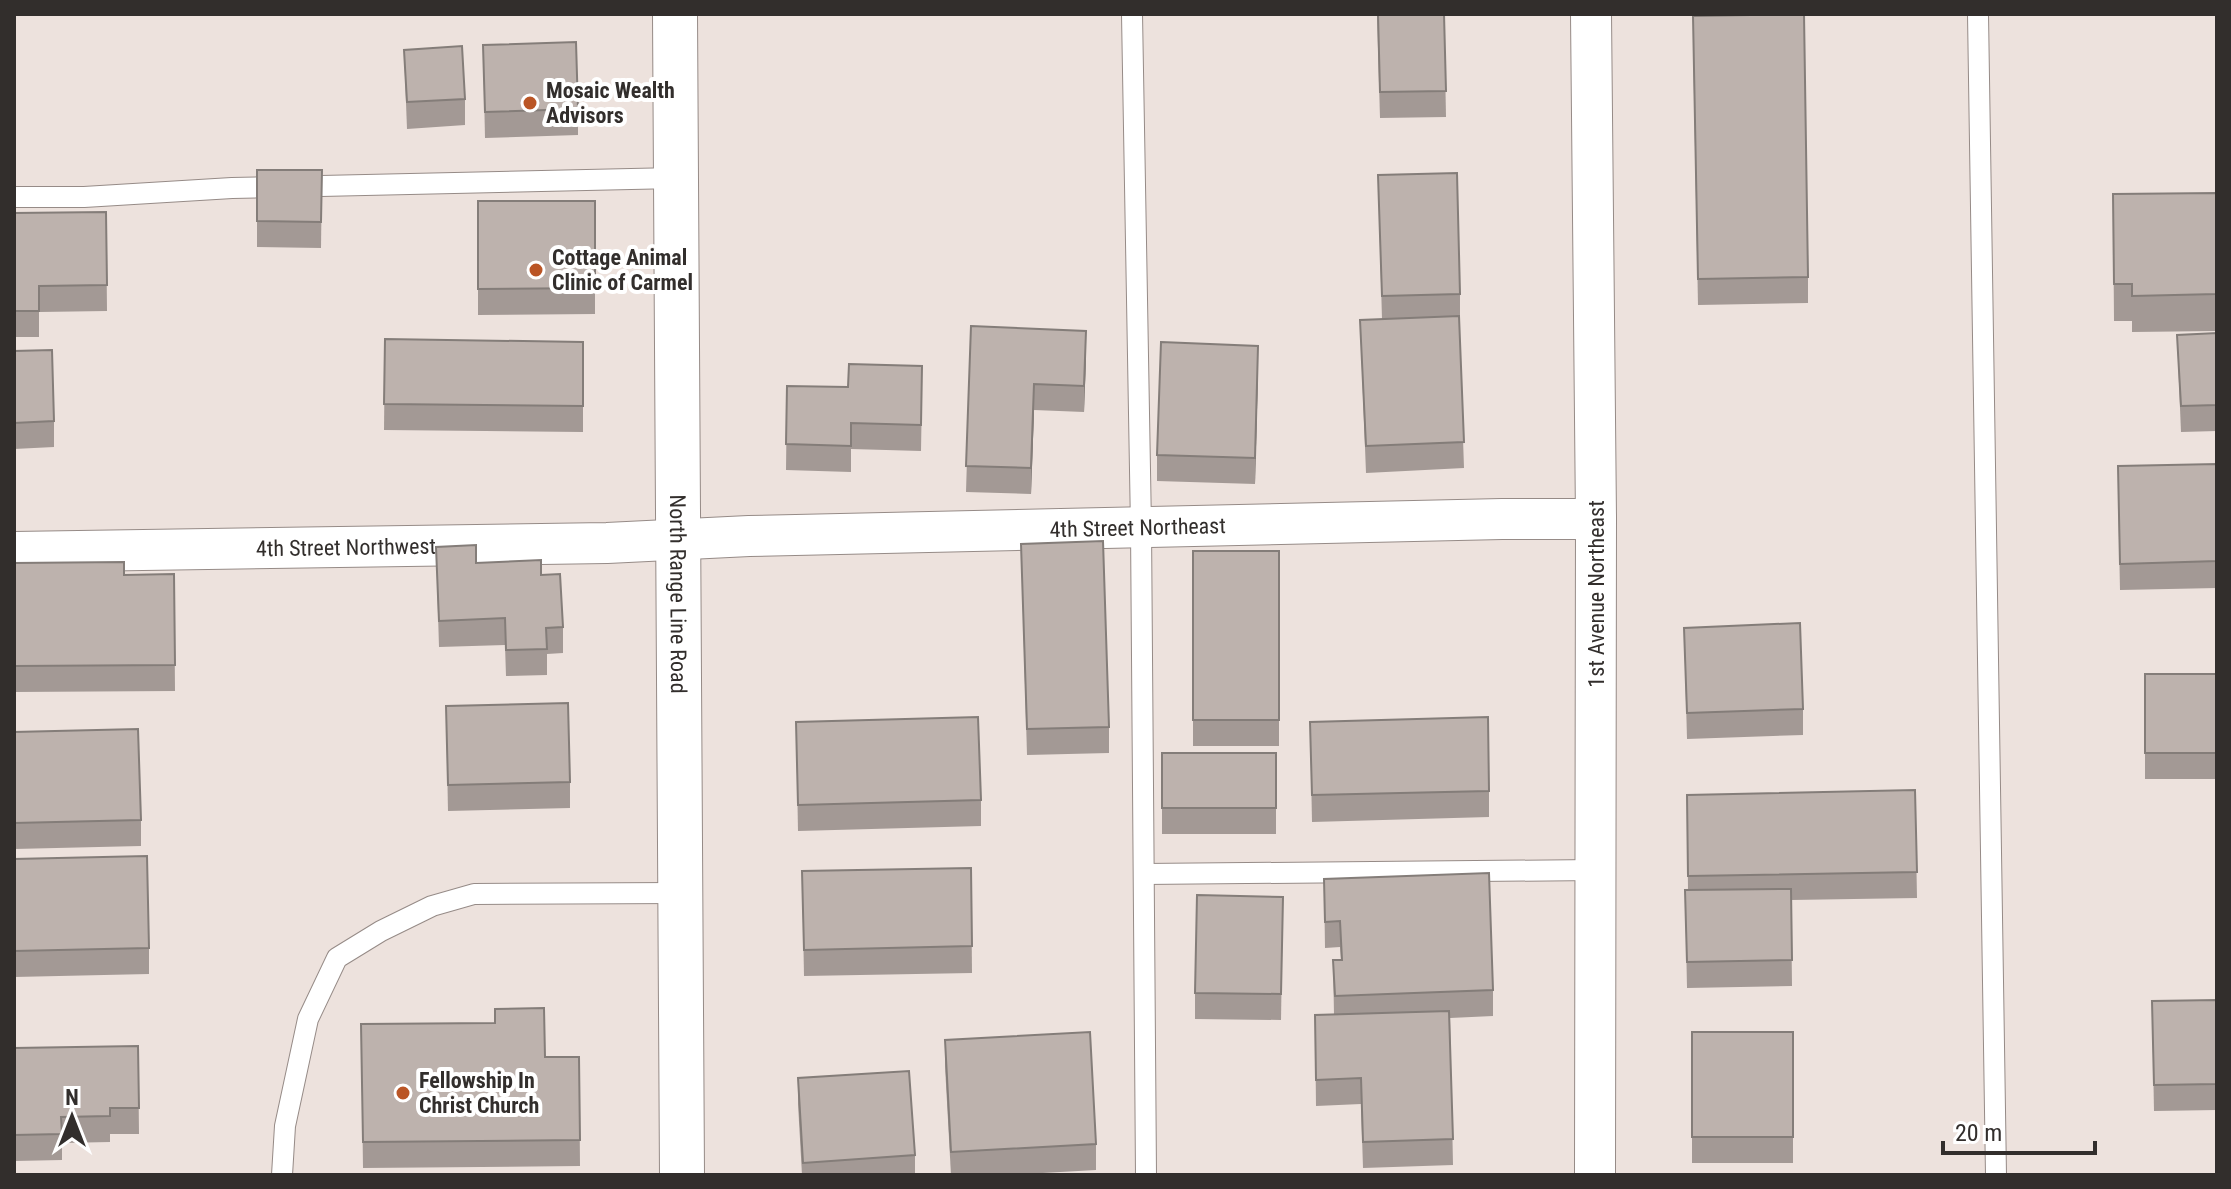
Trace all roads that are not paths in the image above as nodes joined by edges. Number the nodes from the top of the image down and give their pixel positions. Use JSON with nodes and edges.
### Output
{"nodes":[{"id":1,"x":675,"y":14,"type":"edge"},
{"id":2,"x":1132,"y":14,"type":"edge"},
{"id":3,"x":1591,"y":14,"type":"edge"},
{"id":4,"x":1978,"y":14,"type":"edge"},
{"id":5,"x":676,"y":178,"type":"junction"},
{"id":6,"x":14,"y":197,"type":"edge"},
{"id":7,"x":1596,"y":519,"type":"junction"},
{"id":8,"x":1141,"y":527,"type":"junction"},
{"id":9,"x":678,"y":540,"type":"junction"},
{"id":10,"x":14,"y":552,"type":"edge"},
{"id":11,"x":1595,"y":870,"type":"junction"},
{"id":12,"x":1144,"y":874,"type":"junction"},
{"id":13,"x":680,"y":893,"type":"junction"},
{"id":14,"x":282,"y":1175,"type":"edge"},
{"id":15,"x":682,"y":1175,"type":"edge"},
{"id":16,"x":1146,"y":1175,"type":"edge"},
{"id":17,"x":1595,"y":1175,"type":"edge"},
{"id":18,"x":1996,"y":1175,"type":"edge"}],
"edges":[{"from":1,"to":5,"type":"main road","name":"North Range Line Road"},
{"from":2,"to":8,"type":"lane"},
{"from":3,"to":7,"type":"street","name":"1st Avenue Northeast"},
{"from":4,"to":18,"type":"lane"},
{"from":5,"to":6,"type":"lane"},
{"from":5,"to":9,"type":"main road","name":"North Range Line Road"},
{"from":7,"to":8,"type":"street","name":"4th Street Northeast"},
{"from":7,"to":11,"type":"street","name":"1st Avenue Northeast"},
{"from":8,"to":9,"type":"street","name":"4th Street Northeast"},
{"from":8,"to":12,"type":"lane"},
{"from":9,"to":10,"type":"street","name":"4th Street Northwest"},
{"from":9,"to":13,"type":"main road","name":"North Range Line Road"},
{"from":11,"to":12,"type":"lane"},
{"from":11,"to":17,"type":"street","name":"1st Avenue Northeast"},
{"from":12,"to":16,"type":"lane"},
{"from":13,"to":14,"type":"lane"},
{"from":13,"to":15,"type":"main road","name":"North Range Line Road"}]}
